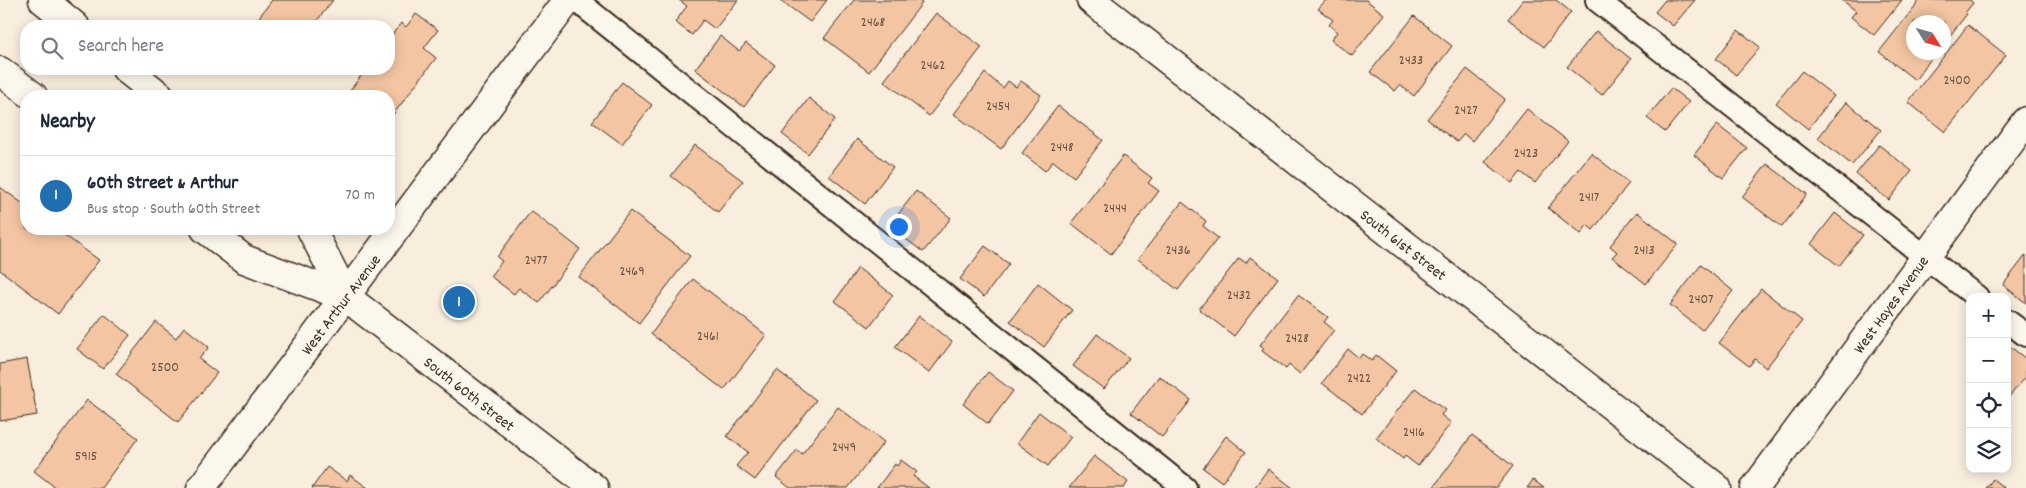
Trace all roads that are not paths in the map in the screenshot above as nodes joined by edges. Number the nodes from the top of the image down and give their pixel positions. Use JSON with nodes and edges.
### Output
{"nodes":[{"id":1,"x":43,"y":0,"type":"edge"},
{"id":2,"x":568,"y":0,"type":"edge"},
{"id":3,"x":576,"y":0,"type":"edge"},
{"id":4,"x":1091,"y":0,"type":"edge"},
{"id":5,"x":1597,"y":0,"type":"edge"},
{"id":6,"x":68,"y":20,"type":"edge"},
{"id":7,"x":0,"y":70,"type":"edge"},
{"id":8,"x":134,"y":75,"type":"edge"},
{"id":9,"x":25,"y":90,"type":"edge"},
{"id":10,"x":152,"y":90,"type":"edge"},
{"id":11,"x":2026,"y":121,"type":"edge"},
{"id":12,"x":395,"y":231,"type":"edge"},
{"id":13,"x":213,"y":235,"type":"edge"},
{"id":14,"x":314,"y":235,"type":"edge"},
{"id":15,"x":392,"y":235,"type":"edge"},
{"id":16,"x":1925,"y":257,"type":"junction"},
{"id":17,"x":1972,"y":293,"type":"edge"},
{"id":18,"x":346,"y":297,"type":"junction"},
{"id":19,"x":2011,"y":324,"type":"edge"},
{"id":20,"x":2026,"y":335,"type":"edge"},
{"id":21,"x":201,"y":488,"type":"edge"},
{"id":22,"x":594,"y":488,"type":"edge"},
{"id":23,"x":1185,"y":488,"type":"edge"},
{"id":24,"x":1716,"y":488,"type":"edge"},
{"id":25,"x":1755,"y":488,"type":"edge"}],
"edges":[{"from":1,"to":6,"type":"street"},
{"from":2,"to":12,"type":"street","name":"West Arthur Avenue"},
{"from":3,"to":23,"type":"lane"},
{"from":4,"to":24,"type":"street","name":"South 61st Street"},
{"from":5,"to":16,"type":"lane"},
{"from":7,"to":9,"type":"street"},
{"from":8,"to":10,"type":"street"},
{"from":11,"to":16,"type":"street","name":"West Hayes Avenue"},
{"from":13,"to":18,"type":"street","name":"South 60th Street"},
{"from":14,"to":18,"type":"street","name":"South 60th Street"},
{"from":15,"to":18,"type":"street","name":"West Arthur Avenue"},
{"from":16,"to":17,"type":"lane"},
{"from":16,"to":25,"type":"street","name":"West Hayes Avenue"},
{"from":18,"to":21,"type":"street","name":"West Arthur Avenue"},
{"from":18,"to":22,"type":"street","name":"South 60th Street"},
{"from":19,"to":20,"type":"lane"}]}
